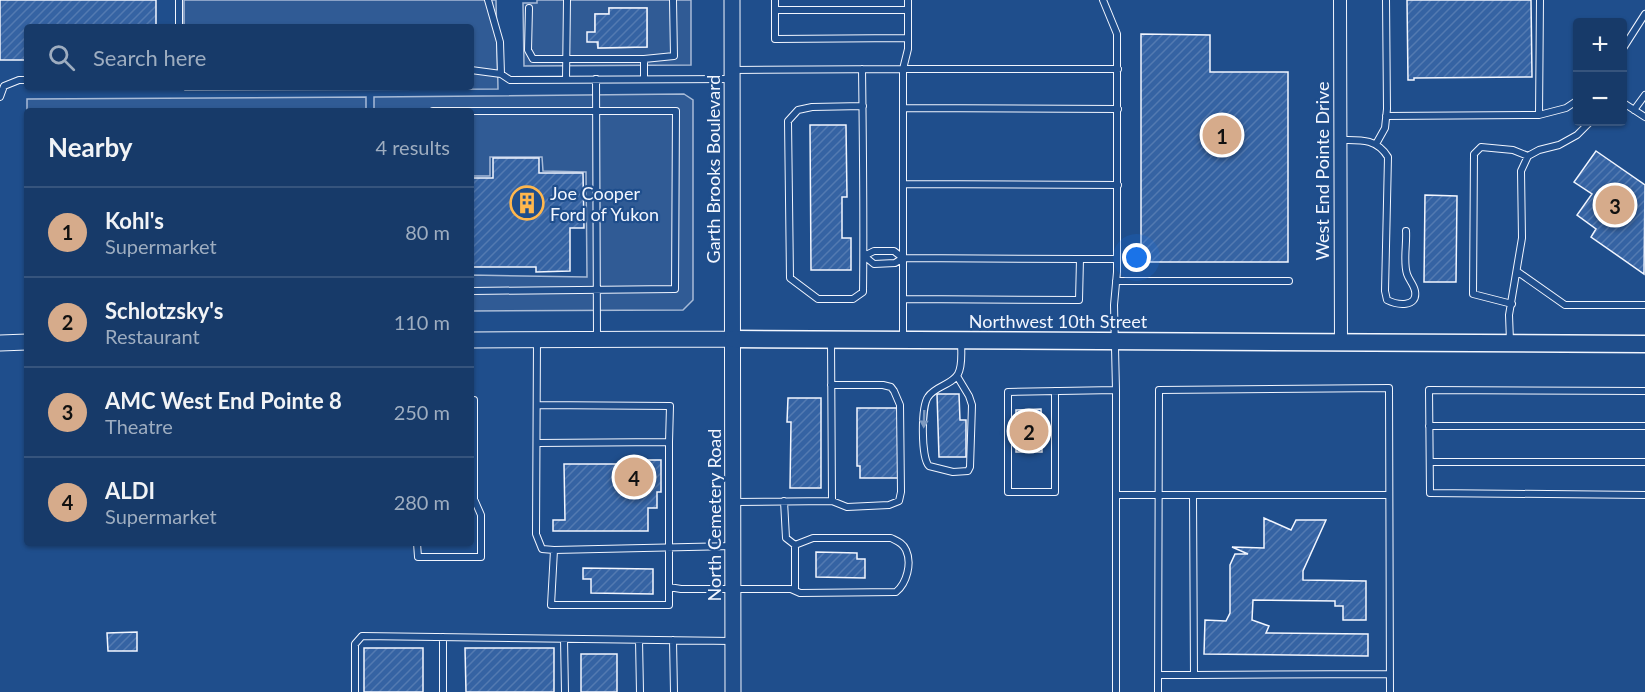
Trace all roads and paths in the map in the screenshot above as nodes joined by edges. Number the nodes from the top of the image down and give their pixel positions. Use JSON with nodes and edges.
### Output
{"nodes":[{"id":1,"x":179,"y":0,"type":"edge"},
{"id":2,"x":488,"y":0,"type":"edge"},
{"id":3,"x":567,"y":0,"type":"edge"},
{"id":4,"x":673,"y":0,"type":"edge"},
{"id":5,"x":732,"y":0,"type":"edge"},
{"id":6,"x":775,"y":0,"type":"edge"},
{"id":7,"x":908,"y":0,"type":"edge"},
{"id":8,"x":1103,"y":0,"type":"edge"},
{"id":9,"x":1340,"y":0,"type":"edge"},
{"id":10,"x":1386,"y":0,"type":"edge"},
{"id":11,"x":1540,"y":0,"type":"edge"},
{"id":12,"x":529,"y":8,"type":"dead end"},
{"id":13,"x":775,"y":10,"type":"junction"},
{"id":14,"x":908,"y":10,"type":"junction"},
{"id":15,"x":1645,"y":14,"type":"edge"},
{"id":16,"x":179,"y":24,"type":"edge"},
{"id":17,"x":908,"y":38,"type":"junction"},
{"id":18,"x":1627,"y":43,"type":"edge"},
{"id":19,"x":567,"y":59,"type":"junction"},
{"id":20,"x":644,"y":59,"type":"junction"},
{"id":21,"x":862,"y":69,"type":"junction"},
{"id":22,"x":903,"y":69,"type":"junction"},
{"id":23,"x":1118,"y":69,"type":"junction"},
{"id":24,"x":474,"y":70,"type":"edge"},
{"id":25,"x":501,"y":74,"type":"junction"},
{"id":26,"x":733,"y":74,"type":"junction"},
{"id":27,"x":566,"y":79,"type":"junction"},
{"id":28,"x":596,"y":79,"type":"junction"},
{"id":29,"x":644,"y":79,"type":"junction"},
{"id":30,"x":24,"y":80,"type":"edge"},
{"id":31,"x":1645,"y":95,"type":"edge"},
{"id":32,"x":0,"y":97,"type":"edge"},
{"id":33,"x":1573,"y":103,"type":"edge"},
{"id":34,"x":1627,"y":105,"type":"edge"},
{"id":35,"x":863,"y":106,"type":"junction"},
{"id":36,"x":903,"y":108,"type":"junction"},
{"id":37,"x":1118,"y":109,"type":"junction"},
{"id":38,"x":1634,"y":110,"type":"junction"},
{"id":39,"x":474,"y":111,"type":"edge"},
{"id":40,"x":596,"y":111,"type":"junction"},
{"id":41,"x":1539,"y":115,"type":"junction"},
{"id":42,"x":1386,"y":116,"type":"junction"},
{"id":43,"x":1645,"y":117,"type":"edge"},
{"id":44,"x":1586,"y":126,"type":"edge"},
{"id":45,"x":1340,"y":140,"type":"junction"},
{"id":46,"x":1376,"y":144,"type":"junction"},
{"id":47,"x":1528,"y":156,"type":"junction"},
{"id":48,"x":903,"y":184,"type":"junction"},
{"id":49,"x":1118,"y":185,"type":"junction"},
{"id":50,"x":1407,"y":231,"type":"dead end"},
{"id":51,"x":864,"y":256,"type":"junction"},
{"id":52,"x":903,"y":258,"type":"junction"},
{"id":53,"x":1080,"y":259,"type":"junction"},
{"id":54,"x":1117,"y":259,"type":"junction"},
{"id":55,"x":1518,"y":272,"type":"junction"},
{"id":56,"x":1289,"y":280,"type":"dead end"},
{"id":57,"x":1116,"y":281,"type":"junction"},
{"id":58,"x":597,"y":289,"type":"junction"},
{"id":59,"x":474,"y":291,"type":"edge"},
{"id":60,"x":903,"y":298,"type":"junction"},
{"id":61,"x":1512,"y":304,"type":"junction"},
{"id":62,"x":1645,"y":305,"type":"edge"},
{"id":63,"x":597,"y":339,"type":"junction"},
{"id":64,"x":733,"y":339,"type":"junction"},
{"id":65,"x":831,"y":339,"type":"junction"},
{"id":66,"x":474,"y":340,"type":"edge"},
{"id":67,"x":537,"y":340,"type":"junction"},
{"id":68,"x":903,"y":340,"type":"junction"},
{"id":69,"x":961,"y":340,"type":"junction"},
{"id":70,"x":1115,"y":341,"type":"junction"},
{"id":71,"x":24,"y":342,"type":"edge"},
{"id":72,"x":0,"y":343,"type":"edge"},
{"id":73,"x":1341,"y":343,"type":"junction"},
{"id":74,"x":1510,"y":343,"type":"junction"},
{"id":75,"x":1645,"y":344,"type":"edge"},
{"id":76,"x":957,"y":376,"type":"junction"},
{"id":77,"x":831,"y":386,"type":"junction"},
{"id":78,"x":1116,"y":390,"type":"junction"},
{"id":79,"x":1055,"y":391,"type":"junction"},
{"id":80,"x":1645,"y":391,"type":"edge"},
{"id":81,"x":474,"y":400,"type":"edge"},
{"id":82,"x":537,"y":405,"type":"junction"},
{"id":83,"x":1429,"y":426,"type":"junction"},
{"id":84,"x":1645,"y":426,"type":"edge"},
{"id":85,"x":669,"y":442,"type":"junction"},
{"id":86,"x":537,"y":443,"type":"junction"},
{"id":87,"x":1430,"y":462,"type":"junction"},
{"id":88,"x":1645,"y":462,"type":"edge"},
{"id":89,"x":1116,"y":495,"type":"junction"},
{"id":90,"x":1159,"y":495,"type":"junction"},
{"id":91,"x":1193,"y":495,"type":"junction"},
{"id":92,"x":1388,"y":495,"type":"junction"},
{"id":93,"x":1645,"y":495,"type":"edge"},
{"id":94,"x":474,"y":499,"type":"edge"},
{"id":95,"x":474,"y":499,"type":"edge"},
{"id":96,"x":784,"y":501,"type":"junction"},
{"id":97,"x":832,"y":501,"type":"junction"},
{"id":98,"x":733,"y":502,"type":"junction"},
{"id":99,"x":795,"y":545,"type":"junction"},
{"id":100,"x":417,"y":546,"type":"edge"},
{"id":101,"x":733,"y":546,"type":"junction"},
{"id":102,"x":670,"y":548,"type":"junction"},
{"id":103,"x":554,"y":550,"type":"junction"},
{"id":104,"x":669,"y":587,"type":"junction"},
{"id":105,"x":733,"y":590,"type":"junction"},
{"id":106,"x":795,"y":590,"type":"junction"},
{"id":107,"x":443,"y":637,"type":"junction"},
{"id":108,"x":564,"y":639,"type":"junction"},
{"id":109,"x":639,"y":640,"type":"junction"},
{"id":110,"x":673,"y":640,"type":"junction"},
{"id":111,"x":733,"y":641,"type":"junction"},
{"id":112,"x":1390,"y":674,"type":"junction"},
{"id":113,"x":1159,"y":675,"type":"junction"},
{"id":114,"x":1194,"y":675,"type":"junction"},
{"id":115,"x":1116,"y":691,"type":"edge"},
{"id":116,"x":355,"y":692,"type":"edge"},
{"id":117,"x":443,"y":692,"type":"edge"},
{"id":118,"x":565,"y":692,"type":"edge"},
{"id":119,"x":640,"y":692,"type":"edge"},
{"id":120,"x":674,"y":692,"type":"edge"},
{"id":121,"x":733,"y":692,"type":"edge"},
{"id":122,"x":1158,"y":692,"type":"edge"},
{"id":123,"x":1390,"y":692,"type":"edge"}],
"edges":[{"from":1,"to":16,"type":"lane"},
{"from":2,"to":25,"type":"lane"},
{"from":3,"to":19,"type":"lane"},
{"from":4,"to":20,"type":"lane"},
{"from":5,"to":26,"type":"street","name":"Garth Brooks Boulevard"},
{"from":6,"to":13,"type":"lane"},
{"from":7,"to":14,"type":"lane"},
{"from":8,"to":23,"type":"lane"},
{"from":9,"to":45,"type":"street","name":"West End Pointe Drive"},
{"from":10,"to":42,"type":"lane"},
{"from":11,"to":41,"type":"lane"},
{"from":12,"to":19,"type":"lane"},
{"from":13,"to":14,"type":"lane"},
{"from":13,"to":17,"type":"lane"},
{"from":14,"to":17,"type":"lane"},
{"from":15,"to":18,"type":"lane"},
{"from":17,"to":22,"type":"lane"},
{"from":19,"to":20,"type":"lane"},
{"from":19,"to":27,"type":"lane"},
{"from":20,"to":29,"type":"lane"},
{"from":21,"to":22,"type":"lane"},
{"from":21,"to":26,"type":"lane"},
{"from":21,"to":35,"type":"lane"},
{"from":22,"to":23,"type":"lane"},
{"from":22,"to":36,"type":"lane"},
{"from":23,"to":37,"type":"lane"},
{"from":24,"to":25,"type":"lane"},
{"from":25,"to":27,"type":"lane"},
{"from":26,"to":29,"type":"lane"},
{"from":26,"to":64,"type":"street","name":"Garth Brooks Boulevard"},
{"from":27,"to":28,"type":"lane"},
{"from":28,"to":29,"type":"lane"},
{"from":28,"to":40,"type":"lane"},
{"from":30,"to":32,"type":"lane"},
{"from":31,"to":38,"type":"lane"},
{"from":33,"to":41,"type":"lane"},
{"from":34,"to":38,"type":"lane"},
{"from":35,"to":51,"type":"lane"},
{"from":35,"to":51,"type":"lane"},
{"from":36,"to":37,"type":"lane"},
{"from":36,"to":48,"type":"lane"},
{"from":37,"to":49,"type":"lane"},
{"from":38,"to":43,"type":"lane"},
{"from":39,"to":40,"type":"lane"},
{"from":40,"to":58,"type":"lane"},
{"from":40,"to":58,"type":"lane"},
{"from":41,"to":42,"type":"lane"},
{"from":42,"to":46,"type":"lane"},
{"from":44,"to":47,"type":"lane"},
{"from":45,"to":46,"type":"lane"},
{"from":45,"to":73,"type":"street","name":"West End Pointe Drive"},
{"from":46,"to":50,"type":"lane"},
{"from":47,"to":55,"type":"lane"},
{"from":47,"to":61,"type":"lane"},
{"from":48,"to":49,"type":"lane"},
{"from":48,"to":52,"type":"lane"},
{"from":49,"to":54,"type":"lane"},
{"from":51,"to":52,"type":"lane"},
{"from":51,"to":52,"type":"lane"},
{"from":52,"to":53,"type":"lane"},
{"from":52,"to":60,"type":"lane"},
{"from":53,"to":54,"type":"lane"},
{"from":53,"to":60,"type":"lane"},
{"from":54,"to":57,"type":"lane"},
{"from":55,"to":61,"type":"lane"},
{"from":55,"to":62,"type":"lane"},
{"from":56,"to":57,"type":"lane"},
{"from":57,"to":70,"type":"lane"},
{"from":58,"to":59,"type":"lane"},
{"from":58,"to":63,"type":"lane"},
{"from":60,"to":68,"type":"lane"},
{"from":61,"to":74,"type":"lane"},
{"from":63,"to":64,"type":"street","name":"Northwest 10th Street"},
{"from":63,"to":67,"type":"street","name":"Northwest 10th Street"},
{"from":64,"to":65,"type":"main road","name":"Northwest 10th Street"},
{"from":64,"to":98,"type":"street","name":"North Cemetery Road"},
{"from":65,"to":68,"type":"main road","name":"Northwest 10th Street"},
{"from":65,"to":77,"type":"lane"},
{"from":66,"to":67,"type":"street","name":"Northwest 10th Street"},
{"from":67,"to":82,"type":"lane"},
{"from":68,"to":69,"type":"main road","name":"Northwest 10th Street"},
{"from":69,"to":70,"type":"main road","name":"Northwest 10th Street"},
{"from":69,"to":76,"type":"lane"},
{"from":70,"to":73,"type":"main road","name":"Northwest 10th Street"},
{"from":70,"to":78,"type":"lane"},
{"from":71,"to":72,"type":"street"},
{"from":73,"to":74,"type":"main road","name":"Northwest 10th Street"},
{"from":74,"to":75,"type":"main road","name":"Northwest 10th Street"},
{"from":76,"to":76,"type":"lane","one_way":true},
{"from":77,"to":97,"type":"lane"},
{"from":77,"to":97,"type":"lane"},
{"from":78,"to":79,"type":"lane"},
{"from":78,"to":89,"type":"lane"},
{"from":79,"to":79,"type":"lane"},
{"from":80,"to":83,"type":"lane"},
{"from":81,"to":95,"type":"lane"},
{"from":82,"to":85,"type":"lane"},
{"from":82,"to":86,"type":"lane"},
{"from":83,"to":84,"type":"lane"},
{"from":83,"to":87,"type":"lane"},
{"from":85,"to":86,"type":"lane"},
{"from":85,"to":102,"type":"lane"},
{"from":86,"to":103,"type":"lane"},
{"from":87,"to":88,"type":"lane"},
{"from":87,"to":93,"type":"lane"},
{"from":89,"to":90,"type":"lane"},
{"from":89,"to":115,"type":"lane"},
{"from":90,"to":91,"type":"lane"},
{"from":90,"to":92,"type":"lane"},
{"from":90,"to":113,"type":"lane"},
{"from":91,"to":92,"type":"lane"},
{"from":91,"to":114,"type":"lane"},
{"from":92,"to":112,"type":"lane"},
{"from":94,"to":100,"type":"lane"},
{"from":96,"to":97,"type":"lane"},
{"from":96,"to":98,"type":"lane"},
{"from":96,"to":99,"type":"lane"},
{"from":98,"to":101,"type":"street","name":"North Cemetery Road"},
{"from":99,"to":106,"type":"lane"},
{"from":99,"to":106,"type":"lane"},
{"from":101,"to":102,"type":"lane"},
{"from":101,"to":105,"type":"street","name":"North Cemetery Road"},
{"from":102,"to":103,"type":"lane"},
{"from":102,"to":104,"type":"lane"},
{"from":103,"to":104,"type":"lane"},
{"from":104,"to":105,"type":"lane"},
{"from":105,"to":106,"type":"lane"},
{"from":105,"to":111,"type":"street","name":"North Cemetery Road"},
{"from":107,"to":108,"type":"lane"},
{"from":107,"to":116,"type":"lane"},
{"from":107,"to":117,"type":"lane"},
{"from":108,"to":109,"type":"lane"},
{"from":108,"to":118,"type":"lane"},
{"from":109,"to":110,"type":"lane"},
{"from":109,"to":119,"type":"lane"},
{"from":110,"to":111,"type":"lane"},
{"from":110,"to":120,"type":"lane"},
{"from":111,"to":121,"type":"street","name":"North Cemetery Road"},
{"from":112,"to":114,"type":"lane"},
{"from":112,"to":123,"type":"lane"},
{"from":113,"to":114,"type":"lane"},
{"from":113,"to":122,"type":"lane"}]}
